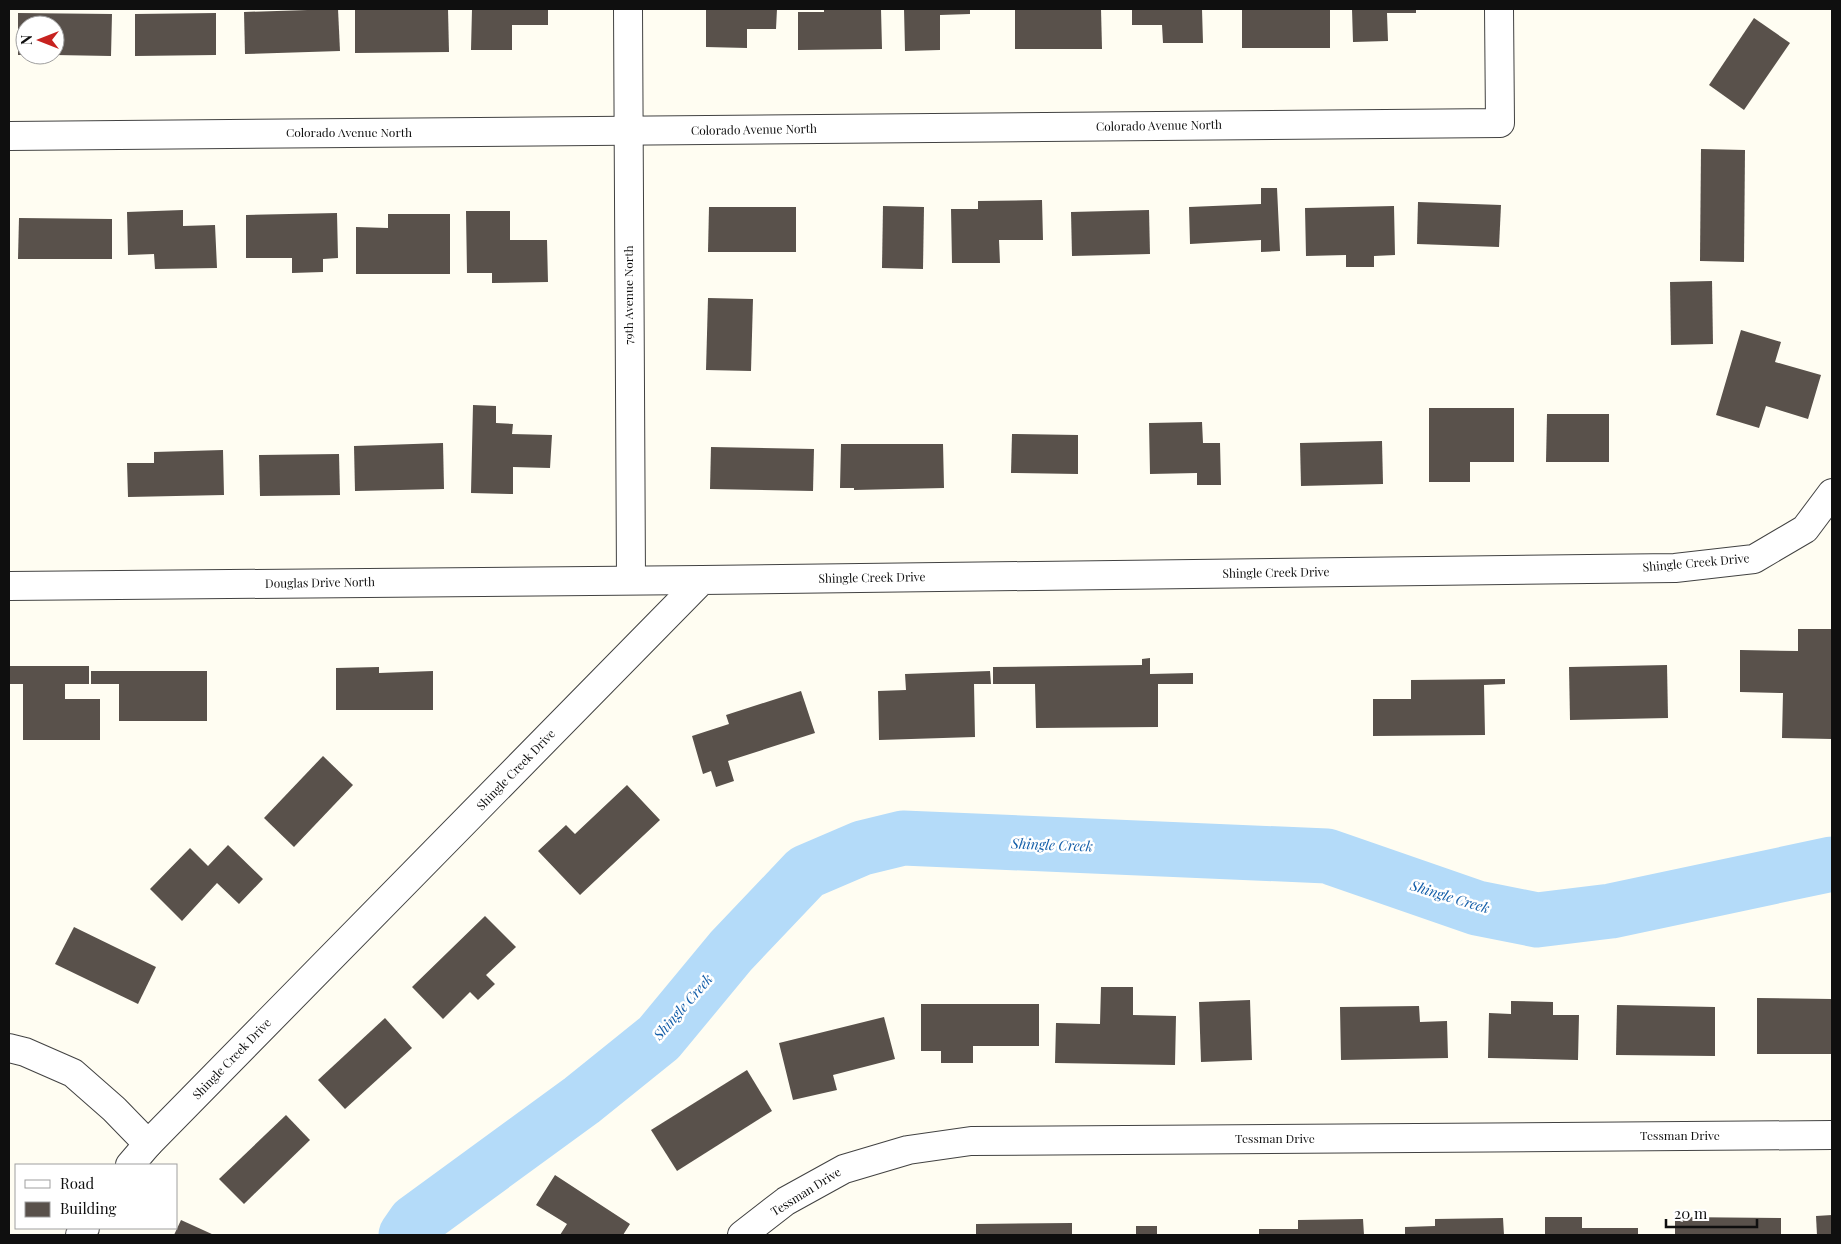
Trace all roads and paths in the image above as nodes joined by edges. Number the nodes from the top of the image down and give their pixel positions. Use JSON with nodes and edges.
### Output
{"nodes":[{"id":1,"x":628,"y":9,"type":"edge"},
{"id":2,"x":1499,"y":9,"type":"edge"},
{"id":3,"x":629,"y":131,"type":"junction"},
{"id":4,"x":9,"y":136,"type":"edge"},
{"id":5,"x":1832,"y":493,"type":"edge"},
{"id":6,"x":631,"y":580,"type":"junction"},
{"id":7,"x":702,"y":580,"type":"junction"},
{"id":8,"x":9,"y":586,"type":"edge"},
{"id":9,"x":9,"y":1048,"type":"edge"},
{"id":10,"x":1832,"y":1135,"type":"edge"},
{"id":11,"x":148,"y":1144,"type":"junction"},
{"id":12,"x":131,"y":1164,"type":"edge"},
{"id":13,"x":742,"y":1235,"type":"edge"}],
"edges":[{"from":1,"to":3,"type":"street","name":"79th Avenue North"},
{"from":2,"to":3,"type":"street","name":"Colorado Avenue North"},
{"from":3,"to":4,"type":"street","name":"Colorado Avenue North"},
{"from":3,"to":6,"type":"street","name":"79th Avenue North"},
{"from":5,"to":7,"type":"street","name":"Shingle Creek Drive"},
{"from":6,"to":7,"type":"street","name":"Douglas Drive North"},
{"from":6,"to":8,"type":"street","name":"Douglas Drive North"},
{"from":7,"to":11,"type":"street","name":"Shingle Creek Drive"},
{"from":9,"to":11,"type":"street"},
{"from":10,"to":13,"type":"street","name":"Tessman Drive"},
{"from":11,"to":12,"type":"street","name":"Shingle Creek Drive"}]}
